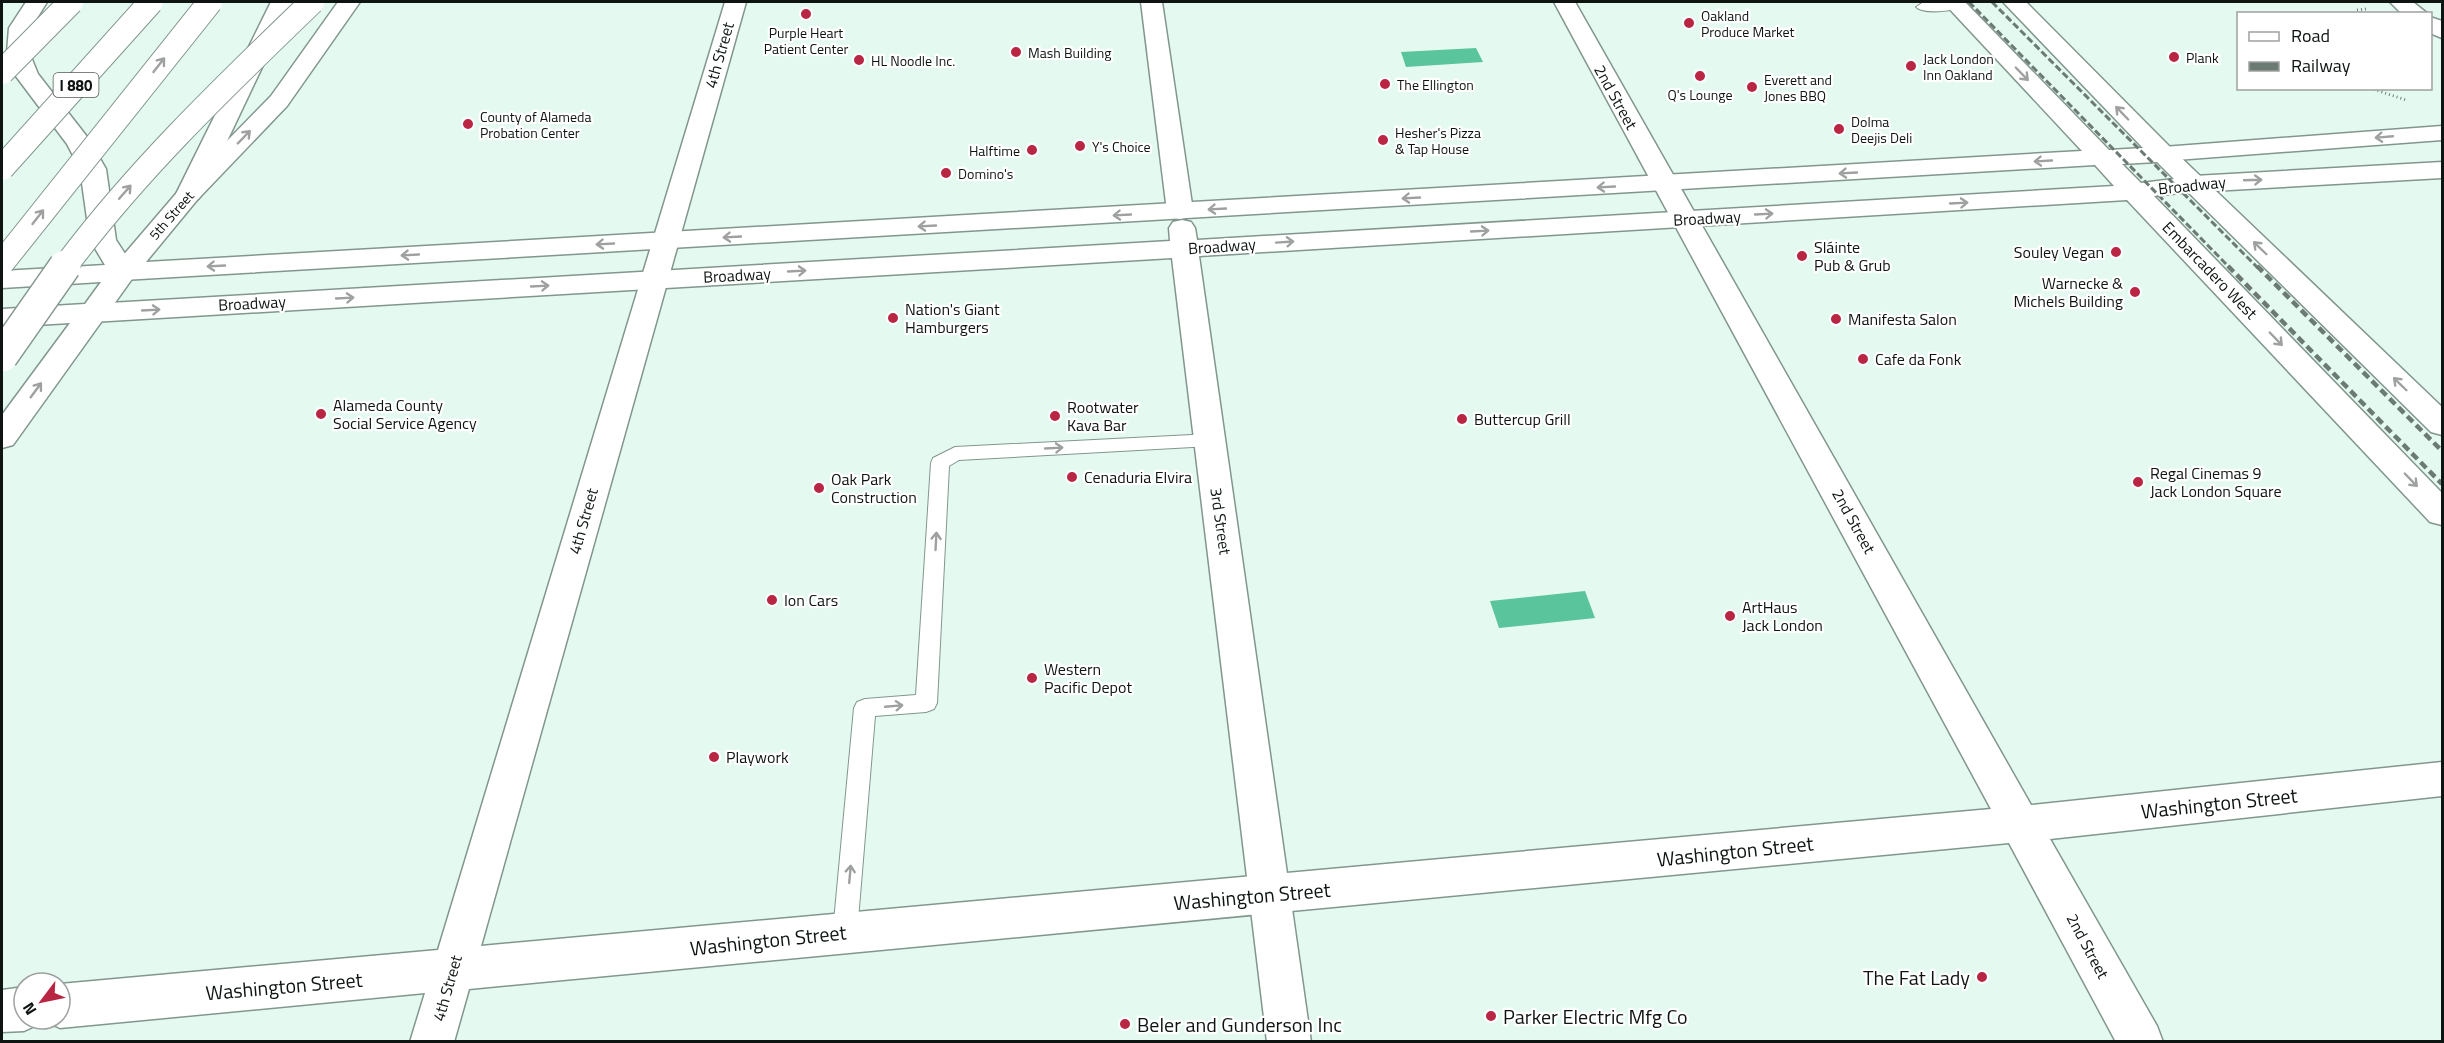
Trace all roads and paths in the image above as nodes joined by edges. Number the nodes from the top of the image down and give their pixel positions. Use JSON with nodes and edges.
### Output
{"nodes":[{"id":1,"x":36,"y":2,"type":"edge"},
{"id":2,"x":71,"y":2,"type":"edge"},
{"id":3,"x":152,"y":2,"type":"edge"},
{"id":4,"x":210,"y":2,"type":"edge"},
{"id":5,"x":282,"y":2,"type":"edge"},
{"id":6,"x":312,"y":2,"type":"edge"},
{"id":7,"x":349,"y":2,"type":"edge"},
{"id":8,"x":735,"y":2,"type":"edge"},
{"id":9,"x":1151,"y":2,"type":"edge"},
{"id":10,"x":1564,"y":2,"type":"edge"},
{"id":11,"x":2014,"y":2,"type":"edge"},
{"id":12,"x":2400,"y":2,"type":"edge"},
{"id":13,"x":1955,"y":3,"type":"edge"},
{"id":14,"x":1922,"y":7,"type":"dead end"},
{"id":15,"x":2414,"y":12,"type":"edge"},
{"id":16,"x":2,"y":72,"type":"edge"},
{"id":17,"x":2372,"y":90,"type":"edge"},
{"id":18,"x":2413,"y":102,"type":"dead end"},
{"id":19,"x":2442,"y":133,"type":"edge"},
{"id":20,"x":2163,"y":154,"type":"junction"},
{"id":21,"x":2101,"y":158,"type":"junction"},
{"id":22,"x":2,"y":168,"type":"edge"},
{"id":23,"x":2442,"y":170,"type":"edge"},
{"id":24,"x":1664,"y":183,"type":"junction"},
{"id":25,"x":2194,"y":184,"type":"junction"},
{"id":26,"x":2133,"y":191,"type":"junction"},
{"id":27,"x":189,"y":194,"type":"junction"},
{"id":28,"x":1180,"y":211,"type":"junction"},
{"id":29,"x":1685,"y":219,"type":"junction"},
{"id":30,"x":664,"y":241,"type":"junction"},
{"id":31,"x":1185,"y":249,"type":"junction"},
{"id":32,"x":2,"y":263,"type":"edge"},
{"id":33,"x":123,"y":272,"type":"junction"},
{"id":34,"x":2,"y":279,"type":"edge"},
{"id":35,"x":652,"y":280,"type":"junction"},
{"id":36,"x":92,"y":313,"type":"junction"},
{"id":37,"x":2,"y":318,"type":"edge"},
{"id":38,"x":2,"y":356,"type":"edge"},
{"id":39,"x":2442,"y":424,"type":"edge"},
{"id":40,"x":2,"y":437,"type":"edge"},
{"id":41,"x":1211,"y":440,"type":"junction"},
{"id":42,"x":2442,"y":513,"type":"edge"},
{"id":43,"x":2442,"y":779,"type":"edge"},
{"id":44,"x":2021,"y":823,"type":"junction"},
{"id":45,"x":1271,"y":894,"type":"junction"},
{"id":46,"x":845,"y":932,"type":"junction"},
{"id":47,"x":452,"y":970,"type":"junction"},
{"id":48,"x":72,"y":1005,"type":"edge"},
{"id":49,"x":432,"y":1041,"type":"edge"},
{"id":50,"x":1289,"y":1041,"type":"edge"},
{"id":51,"x":2141,"y":1041,"type":"edge"}],
"edges":[{"from":1,"to":33,"type":"main road"},
{"from":2,"to":16,"type":"main road","bridge":true},
{"from":3,"to":22,"type":"main road","number":"I 880","bridge":true},
{"from":32,"to":4,"type":"main road","one_way":true,"bridge":true},
{"from":5,"to":27,"type":"main road"},
{"from":38,"to":6,"type":"main road","one_way":true,"bridge":true},
{"from":27,"to":7,"type":"main road","name":"5th Street","one_way":true},
{"from":8,"to":30,"type":"main road","name":"4th Street"},
{"from":9,"to":28,"type":"main road","name":"3rd Street"},
{"from":10,"to":24,"type":"main road","name":"2nd Street"},
{"from":20,"to":11,"type":"main road","one_way":true},
{"from":12,"to":15,"type":"main road"},
{"from":13,"to":14,"type":"lane"},
{"from":13,"to":21,"type":"main road","name":"Embarcadero West","one_way":true},
{"from":17,"to":18,"type":"path"},
{"from":19,"to":20,"type":"main road","name":"Broadway","one_way":true},
{"from":20,"to":21,"type":"main road","name":"Broadway"},
{"from":20,"to":25,"type":"main road"},
{"from":21,"to":24,"type":"main road","name":"Broadway","one_way":true},
{"from":21,"to":26,"type":"main road","name":"Embarcadero West"},
{"from":25,"to":23,"type":"main road","name":"Broadway","one_way":true},
{"from":24,"to":28,"type":"main road","name":"Broadway","one_way":true},
{"from":24,"to":29,"type":"main road","name":"2nd Street"},
{"from":25,"to":26,"type":"main road","name":"Broadway"},
{"from":39,"to":25,"type":"main road","one_way":true},
{"from":29,"to":26,"type":"main road","name":"Broadway","one_way":true},
{"from":26,"to":42,"type":"main road","name":"Embarcadero West","one_way":true},
{"from":27,"to":33,"type":"main road","name":"5th Street"},
{"from":28,"to":30,"type":"main road","name":"Broadway","one_way":true},
{"from":28,"to":31,"type":"main road","name":"3rd Street"},
{"from":31,"to":29,"type":"main road","name":"Broadway","one_way":true},
{"from":29,"to":44,"type":"main road","name":"2nd Street"},
{"from":30,"to":33,"type":"main road","name":"Broadway","one_way":true},
{"from":30,"to":35,"type":"main road","name":"4th Street"},
{"from":35,"to":31,"type":"main road","name":"Broadway","one_way":true},
{"from":31,"to":41,"type":"main road","name":"3rd Street"},
{"from":33,"to":34,"type":"main road","name":"Broadway"},
{"from":33,"to":36,"type":"main road","name":"5th Street"},
{"from":36,"to":35,"type":"main road","name":"Broadway","one_way":true},
{"from":35,"to":47,"type":"main road","name":"4th Street"},
{"from":36,"to":37,"type":"main road","name":"Broadway"},
{"from":40,"to":36,"type":"main road","name":"5th Street","one_way":true},
{"from":41,"to":45,"type":"main road","name":"3rd Street"},
{"from":46,"to":41,"type":"lane","one_way":true},
{"from":43,"to":44,"type":"main road","name":"Washington Street"},
{"from":44,"to":45,"type":"main road","name":"Washington Street"},
{"from":44,"to":51,"type":"main road","name":"2nd Street"},
{"from":45,"to":46,"type":"main road","name":"Washington Street"},
{"from":45,"to":50,"type":"main road","name":"3rd Street"},
{"from":46,"to":47,"type":"main road","name":"Washington Street"},
{"from":47,"to":48,"type":"main road","name":"Washington Street"},
{"from":47,"to":49,"type":"main road","name":"4th Street"}]}
